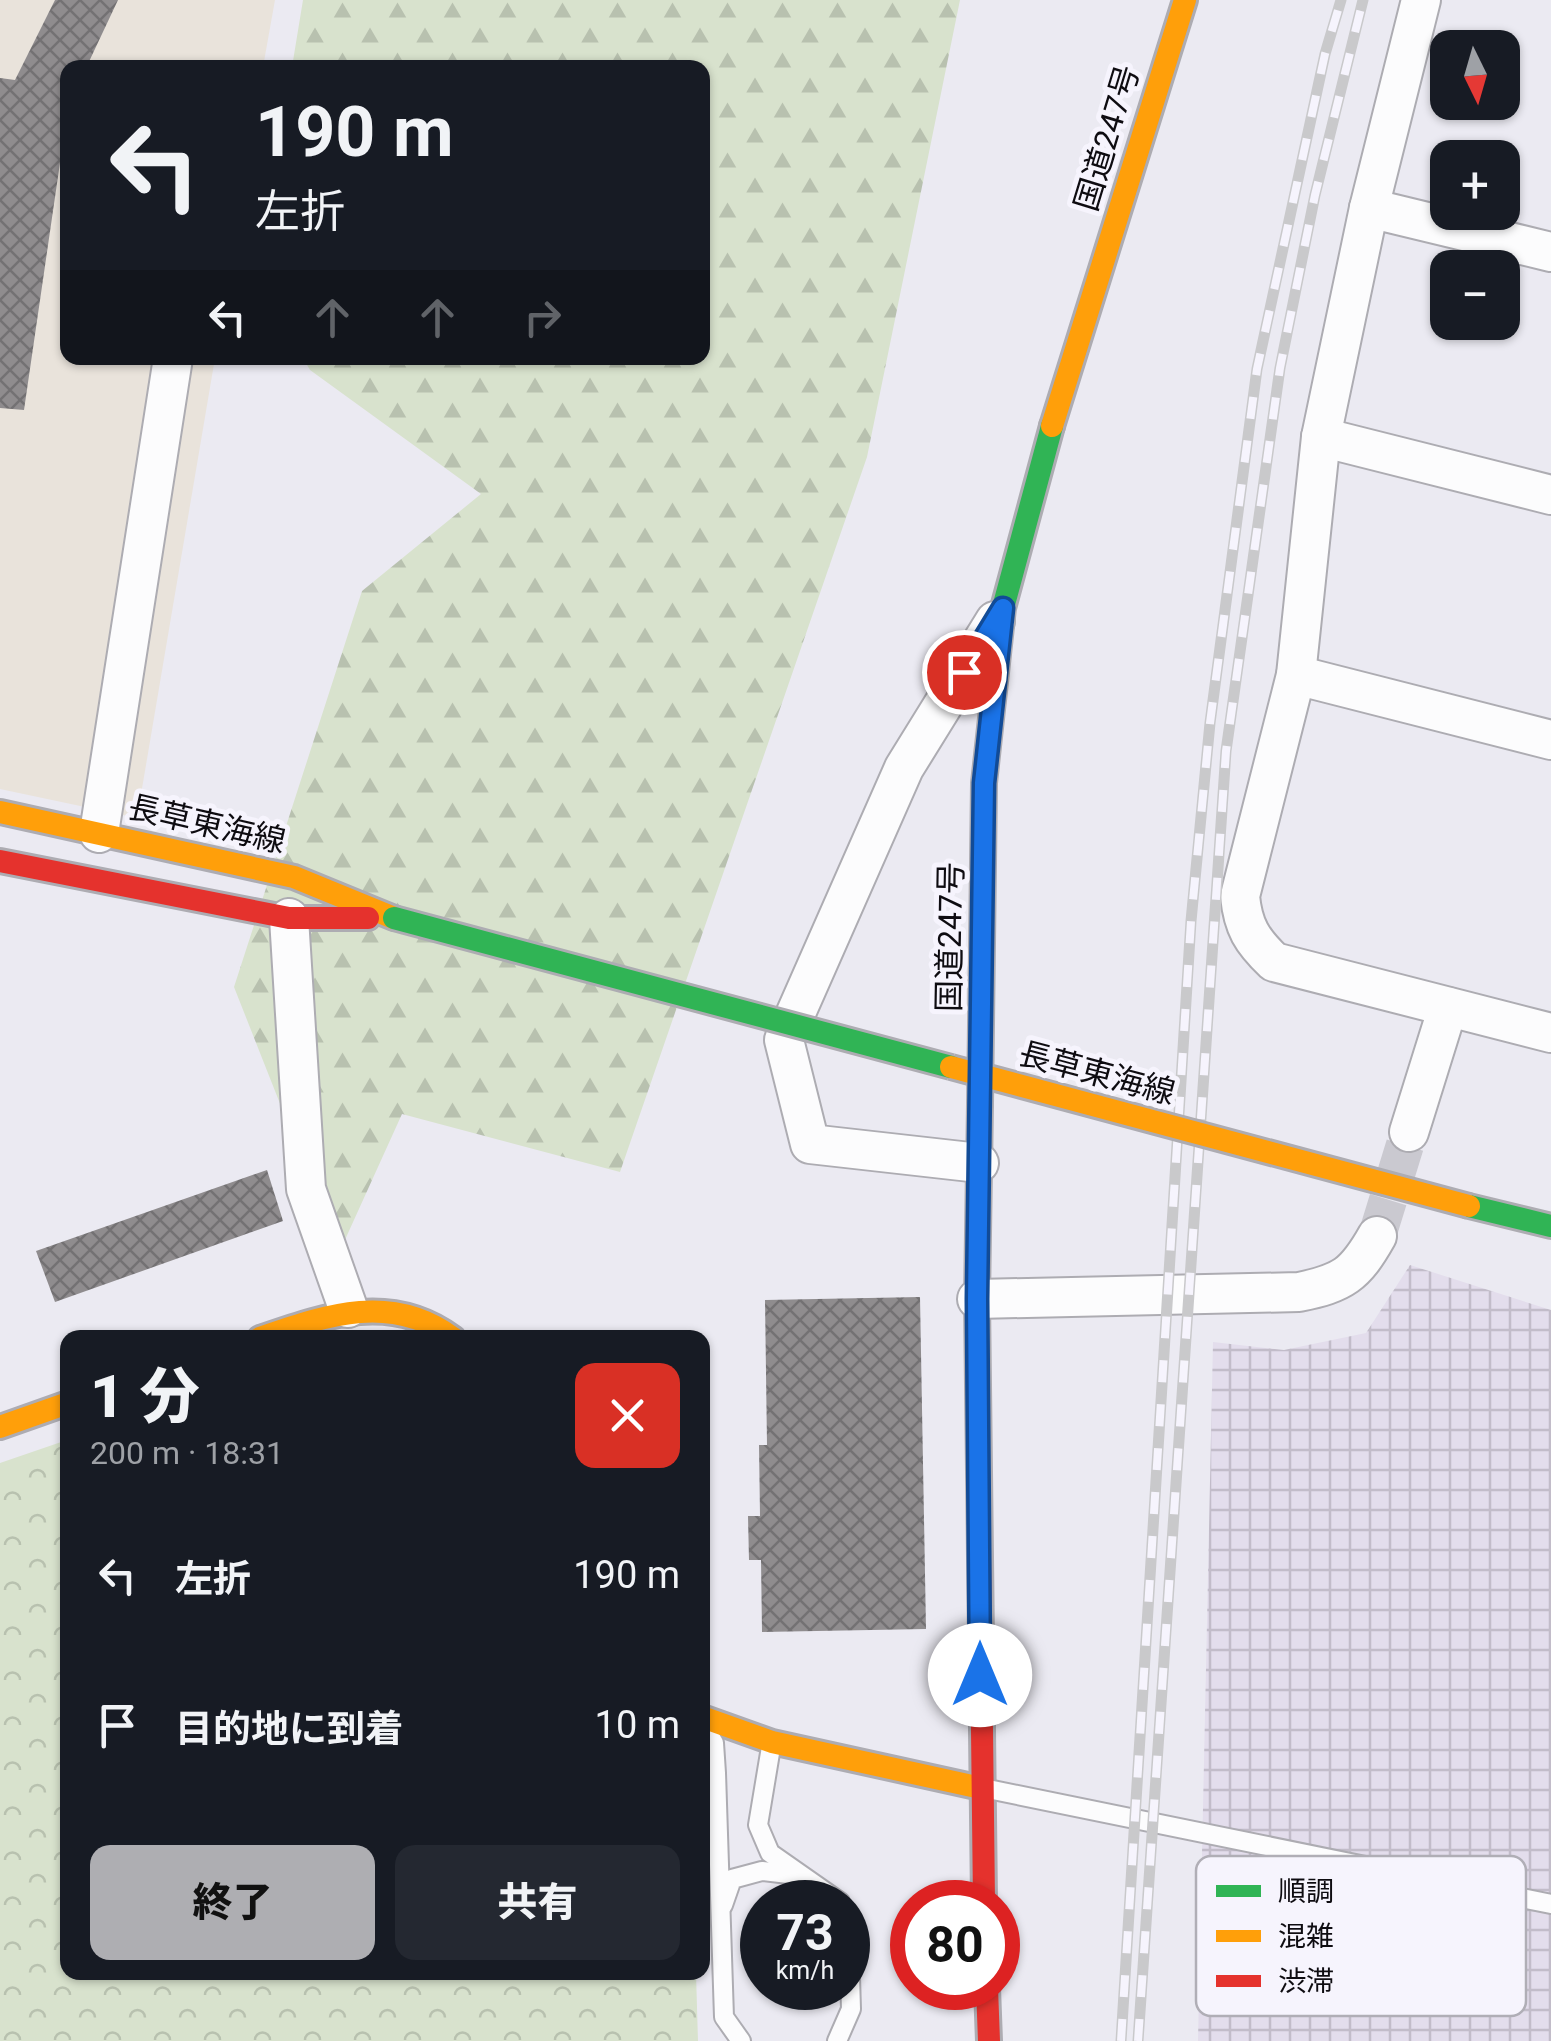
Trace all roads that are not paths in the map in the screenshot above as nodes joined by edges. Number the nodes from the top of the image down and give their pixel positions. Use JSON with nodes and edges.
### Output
{"nodes":[{"id":1,"x":1185,"y":0,"type":"edge"},
{"id":2,"x":1421,"y":0,"type":"edge"},
{"id":3,"x":1369,"y":208,"type":"junction"},
{"id":4,"x":1551,"y":252,"type":"edge"},
{"id":5,"x":172,"y":365,"type":"edge"},
{"id":6,"x":1321,"y":437,"type":"junction"},
{"id":7,"x":1551,"y":495,"type":"edge"},
{"id":8,"x":1003,"y":608,"type":"junction"},
{"id":9,"x":1296,"y":674,"type":"junction"},
{"id":10,"x":1551,"y":740,"type":"edge"},
{"id":11,"x":0,"y":812,"type":"edge"},
{"id":12,"x":99,"y":833,"type":"junction"},
{"id":13,"x":0,"y":860,"type":"edge"},
{"id":14,"x":289,"y":918,"type":"junction"},
{"id":15,"x":394,"y":918,"type":"junction"},
{"id":16,"x":1448,"y":1007,"type":"junction"},
{"id":17,"x":1551,"y":1033,"type":"edge"},
{"id":18,"x":1409,"y":1132,"type":"tunnel mouth"},
{"id":19,"x":979,"y":1163,"type":"junction"},
{"id":20,"x":1551,"y":1226,"type":"edge"},
{"id":21,"x":1376,"y":1236,"type":"tunnel mouth"},
{"id":22,"x":977,"y":1299,"type":"junction"},
{"id":23,"x":348,"y":1308,"type":"junction"},
{"id":24,"x":283,"y":1330,"type":"edge"},
{"id":25,"x":445,"y":1330,"type":"edge"},
{"id":26,"x":60,"y":1405,"type":"edge"},
{"id":27,"x":0,"y":1426,"type":"edge"},
{"id":28,"x":710,"y":1720,"type":"edge"},
{"id":29,"x":710,"y":1736,"type":"edge"},
{"id":30,"x":772,"y":1742,"type":"junction"},
{"id":31,"x":980,"y":1788,"type":"junction"},
{"id":32,"x":1315,"y":1856,"type":"edge"},
{"id":33,"x":800,"y":1875,"type":"junction"},
{"id":34,"x":809,"y":1880,"type":"edge"},
{"id":35,"x":983,"y":1880,"type":"edge"},
{"id":36,"x":1526,"y":1899,"type":"edge"},
{"id":37,"x":1551,"y":1904,"type":"edge"},
{"id":38,"x":718,"y":1919,"type":"junction"},
{"id":39,"x":852,"y":2010,"type":"edge"},
{"id":40,"x":988,"y":2010,"type":"edge"},
{"id":41,"x":742,"y":2041,"type":"edge"},
{"id":42,"x":837,"y":2041,"type":"edge"},
{"id":43,"x":989,"y":2041,"type":"edge"}],
"edges":[{"from":1,"to":8,"type":"main road","name":"国道247号"},
{"from":2,"to":3,"type":"street"},
{"from":3,"to":4,"type":"street"},
{"from":3,"to":6,"type":"street"},
{"from":5,"to":12,"type":"street"},
{"from":6,"to":7,"type":"street"},
{"from":6,"to":9,"type":"street"},
{"from":8,"to":19,"type":"main road","name":"国道247号"},
{"from":8,"to":19,"type":"street"},
{"from":9,"to":10,"type":"street"},
{"from":9,"to":16,"type":"street"},
{"from":11,"to":12,"type":"main road","name":"長草東海線"},
{"from":12,"to":15,"type":"main road","name":"長草東海線"},
{"from":13,"to":14,"type":"main road","name":"長草東海線"},
{"from":14,"to":15,"type":"main road","name":"長草東海線"},
{"from":14,"to":23,"type":"street"},
{"from":15,"to":20,"type":"main road","name":"長草東海線","bridge":true},
{"from":16,"to":17,"type":"street"},
{"from":16,"to":18,"type":"street"},
{"from":19,"to":22,"type":"main road","name":"国道247号"},
{"from":21,"to":22,"type":"street"},
{"from":22,"to":31,"type":"main road","name":"国道247号"},
{"from":23,"to":24,"type":"main road"},
{"from":23,"to":25,"type":"main road"},
{"from":26,"to":27,"type":"main road"},
{"from":28,"to":30,"type":"main road"},
{"from":29,"to":38,"type":"lane"},
{"from":30,"to":31,"type":"main road"},
{"from":30,"to":33,"type":"lane"},
{"from":31,"to":32,"type":"lane"},
{"from":31,"to":35,"type":"main road","name":"国道247号"},
{"from":33,"to":34,"type":"lane"},
{"from":33,"to":38,"type":"lane"},
{"from":36,"to":37,"type":"lane"},
{"from":38,"to":41,"type":"lane"},
{"from":39,"to":42,"type":"lane"},
{"from":40,"to":43,"type":"main road"}]}
